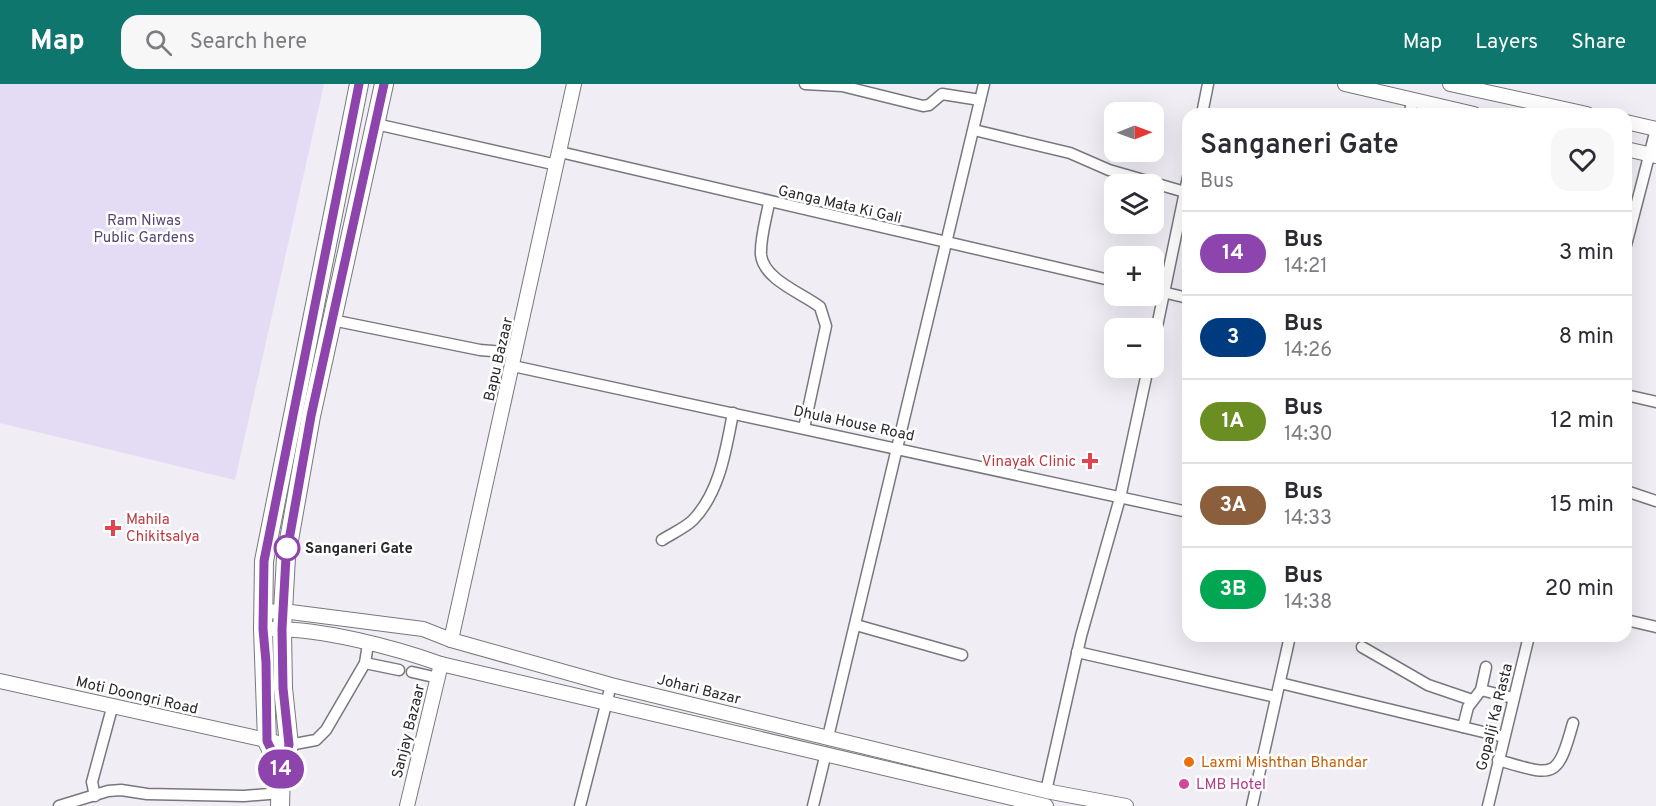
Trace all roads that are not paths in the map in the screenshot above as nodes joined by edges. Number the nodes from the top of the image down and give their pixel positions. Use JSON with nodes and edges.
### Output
{"nodes":[{"id":1,"x":359,"y":84,"type":"edge"},
{"id":2,"x":384,"y":84,"type":"edge"},
{"id":3,"x":573,"y":84,"type":"edge"},
{"id":4,"x":805,"y":84,"type":"edge"},
{"id":5,"x":984,"y":84,"type":"edge"},
{"id":6,"x":1208,"y":84,"type":"edge"},
{"id":7,"x":1345,"y":84,"type":"edge"},
{"id":8,"x":1450,"y":84,"type":"edge"},
{"id":9,"x":980,"y":100,"type":"junction"},
{"id":10,"x":1413,"y":100,"type":"junction"},
{"id":11,"x":1203,"y":108,"type":"edge"},
{"id":12,"x":1411,"y":108,"type":"edge"},
{"id":13,"x":1448,"y":108,"type":"edge"},
{"id":14,"x":1560,"y":108,"type":"edge"},
{"id":15,"x":1632,"y":123,"type":"edge"},
{"id":16,"x":376,"y":124,"type":"junction"},
{"id":17,"x":1656,"y":129,"type":"edge"},
{"id":18,"x":974,"y":130,"type":"junction"},
{"id":19,"x":1632,"y":151,"type":"edge"},
{"id":20,"x":1653,"y":156,"type":"edge"},
{"id":21,"x":559,"y":159,"type":"junction"},
{"id":22,"x":1182,"y":191,"type":"edge"},
{"id":23,"x":769,"y":203,"type":"junction"},
{"id":24,"x":1182,"y":203,"type":"edge"},
{"id":25,"x":1632,"y":225,"type":"edge"},
{"id":26,"x":947,"y":244,"type":"junction"},
{"id":27,"x":1164,"y":272,"type":"edge"},
{"id":28,"x":1104,"y":279,"type":"edge"},
{"id":29,"x":1164,"y":292,"type":"edge"},
{"id":30,"x":1182,"y":297,"type":"edge"},
{"id":31,"x":332,"y":320,"type":"junction"},
{"id":32,"x":514,"y":359,"type":"junction"},
{"id":33,"x":1146,"y":378,"type":"edge"},
{"id":34,"x":1632,"y":396,"type":"edge"},
{"id":35,"x":1656,"y":402,"type":"edge"},
{"id":36,"x":733,"y":412,"type":"junction"},
{"id":37,"x":804,"y":428,"type":"junction"},
{"id":38,"x":896,"y":447,"type":"junction"},
{"id":39,"x":1632,"y":493,"type":"edge"},
{"id":40,"x":1120,"y":498,"type":"junction"},
{"id":41,"x":1656,"y":501,"type":"edge"},
{"id":42,"x":1182,"y":511,"type":"edge"},
{"id":43,"x":662,"y":540,"type":"dead end"},
{"id":44,"x":263,"y":620,"type":"junction"},
{"id":45,"x":282,"y":620,"type":"junction"},
{"id":46,"x":1632,"y":622,"type":"edge"},
{"id":47,"x":856,"y":625,"type":"junction"},
{"id":48,"x":1656,"y":627,"type":"edge"},
{"id":49,"x":451,"y":640,"type":"junction"},
{"id":50,"x":1289,"y":642,"type":"edge"},
{"id":51,"x":1527,"y":642,"type":"edge"},
{"id":52,"x":368,"y":644,"type":"junction"},
{"id":53,"x":1362,"y":647,"type":"dead end"},
{"id":54,"x":1077,"y":652,"type":"junction"},
{"id":55,"x":962,"y":655,"type":"dead end"},
{"id":56,"x":365,"y":663,"type":"junction"},
{"id":57,"x":1486,"y":667,"type":"dead end"},
{"id":58,"x":399,"y":670,"type":"dead end"},
{"id":59,"x":439,"y":671,"type":"junction"},
{"id":60,"x":412,"y":672,"type":"dead end"},
{"id":61,"x":0,"y":681,"type":"edge"},
{"id":62,"x":1280,"y":683,"type":"junction"},
{"id":63,"x":611,"y":685,"type":"junction"},
{"id":64,"x":1481,"y":690,"type":"junction"},
{"id":65,"x":1276,"y":697,"type":"junction"},
{"id":66,"x":1513,"y":698,"type":"junction"},
{"id":67,"x":1472,"y":700,"type":"junction"},
{"id":68,"x":607,"y":702,"type":"junction"},
{"id":69,"x":697,"y":706,"type":"junction"},
{"id":70,"x":112,"y":708,"type":"junction"},
{"id":71,"x":693,"y":722,"type":"junction"},
{"id":72,"x":1573,"y":723,"type":"dead end"},
{"id":73,"x":1462,"y":727,"type":"junction"},
{"id":74,"x":828,"y":737,"type":"junction"},
{"id":75,"x":1504,"y":737,"type":"junction"},
{"id":76,"x":267,"y":741,"type":"junction"},
{"id":77,"x":289,"y":745,"type":"junction"},
{"id":78,"x":826,"y":753,"type":"junction"},
{"id":79,"x":1498,"y":760,"type":"junction"},
{"id":80,"x":281,"y":770,"type":"junction"},
{"id":81,"x":1046,"y":791,"type":"junction"},
{"id":82,"x":147,"y":794,"type":"junction"},
{"id":83,"x":95,"y":796,"type":"junction"},
{"id":84,"x":281,"y":799,"type":"edge"},
{"id":85,"x":1039,"y":805,"type":"edge"},
{"id":86,"x":59,"y":806,"type":"edge"},
{"id":87,"x":142,"y":806,"type":"edge"},
{"id":88,"x":406,"y":806,"type":"edge"},
{"id":89,"x":580,"y":806,"type":"edge"},
{"id":90,"x":813,"y":806,"type":"edge"},
{"id":91,"x":1126,"y":806,"type":"edge"},
{"id":92,"x":1252,"y":806,"type":"edge"},
{"id":93,"x":1488,"y":806,"type":"edge"}],
"edges":[{"from":1,"to":44,"type":"highway"},
{"from":2,"to":16,"type":"highway"},
{"from":3,"to":21,"type":"street","name":"Bapu Bazaar"},
{"from":4,"to":9,"type":"street"},
{"from":5,"to":9,"type":"street"},
{"from":6,"to":11,"type":"street"},
{"from":7,"to":10,"type":"street"},
{"from":8,"to":14,"type":"street"},
{"from":9,"to":18,"type":"street"},
{"from":10,"to":12,"type":"street"},
{"from":10,"to":13,"type":"street"},
{"from":15,"to":17,"type":"street"},
{"from":16,"to":21,"type":"street","name":"Ganga Mata Ki Gali"},
{"from":16,"to":31,"type":"highway"},
{"from":17,"to":20,"type":"street"},
{"from":18,"to":22,"type":"street"},
{"from":18,"to":26,"type":"street"},
{"from":19,"to":20,"type":"street"},
{"from":20,"to":25,"type":"street"},
{"from":21,"to":23,"type":"street","name":"Ganga Mata Ki Gali"},
{"from":21,"to":32,"type":"street","name":"Bapu Bazaar"},
{"from":23,"to":26,"type":"street","name":"Ganga Mata Ki Gali"},
{"from":23,"to":37,"type":"street"},
{"from":24,"to":27,"type":"street"},
{"from":26,"to":28,"type":"street","name":"Ganga Mata Ki Gali"},
{"from":26,"to":38,"type":"street"},
{"from":29,"to":30,"type":"street"},
{"from":31,"to":32,"type":"street","name":"Dhula House Road"},
{"from":31,"to":45,"type":"highway"},
{"from":32,"to":36,"type":"street","name":"Dhula House Road"},
{"from":32,"to":49,"type":"street","name":"Bapu Bazaar"},
{"from":33,"to":40,"type":"street"},
{"from":34,"to":35,"type":"street"},
{"from":36,"to":37,"type":"street","name":"Dhula House Road"},
{"from":36,"to":43,"type":"street"},
{"from":37,"to":38,"type":"street","name":"Dhula House Road"},
{"from":38,"to":40,"type":"street","name":"Dhula House Road"},
{"from":38,"to":47,"type":"street"},
{"from":39,"to":41,"type":"street"},
{"from":40,"to":42,"type":"street","name":"Dhula House Road"},
{"from":40,"to":54,"type":"street"},
{"from":44,"to":45,"type":"street","name":"Johari Bazar"},
{"from":44,"to":76,"type":"highway"},
{"from":45,"to":49,"type":"street","name":"Johari Bazar"},
{"from":45,"to":52,"type":"street","name":"Johari Bazar"},
{"from":45,"to":77,"type":"highway"},
{"from":46,"to":48,"type":"street"},
{"from":47,"to":55,"type":"street"},
{"from":47,"to":74,"type":"street"},
{"from":49,"to":63,"type":"street","name":"Johari Bazar"},
{"from":50,"to":62,"type":"street"},
{"from":51,"to":66,"type":"street","name":"Gopalji Ka Rasta"},
{"from":52,"to":56,"type":"street"},
{"from":52,"to":59,"type":"street","name":"Johari Bazar"},
{"from":53,"to":67,"type":"street"},
{"from":54,"to":65,"type":"street"},
{"from":54,"to":81,"type":"street"},
{"from":56,"to":58,"type":"street"},
{"from":56,"to":77,"type":"street"},
{"from":57,"to":64,"type":"street"},
{"from":59,"to":60,"type":"street"},
{"from":59,"to":68,"type":"street","name":"Johari Bazar"},
{"from":59,"to":88,"type":"street","name":"Sanjay Bazaar"},
{"from":61,"to":70,"type":"street","name":"Moti Doongri Road"},
{"from":62,"to":65,"type":"street"},
{"from":62,"to":73,"type":"street"},
{"from":63,"to":68,"type":"street"},
{"from":63,"to":69,"type":"street","name":"Johari Bazar"},
{"from":64,"to":66,"type":"street"},
{"from":64,"to":67,"type":"street"},
{"from":65,"to":92,"type":"street"},
{"from":66,"to":75,"type":"street","name":"Gopalji Ka Rasta"},
{"from":67,"to":73,"type":"street"},
{"from":68,"to":71,"type":"street","name":"Johari Bazar"},
{"from":68,"to":89,"type":"street"},
{"from":69,"to":71,"type":"street"},
{"from":69,"to":74,"type":"street","name":"Johari Bazar"},
{"from":70,"to":76,"type":"street","name":"Moti Doongri Road"},
{"from":70,"to":83,"type":"street"},
{"from":71,"to":78,"type":"street","name":"Johari Bazar"},
{"from":72,"to":79,"type":"street"},
{"from":73,"to":75,"type":"street"},
{"from":74,"to":81,"type":"street","name":"Johari Bazar"},
{"from":75,"to":79,"type":"street","name":"Gopalji Ka Rasta"},
{"from":76,"to":77,"type":"street","name":"Moti Doongri Road"},
{"from":76,"to":80,"type":"highway"},
{"from":77,"to":80,"type":"highway"},
{"from":78,"to":85,"type":"street","name":"Johari Bazar"},
{"from":78,"to":90,"type":"street"},
{"from":79,"to":93,"type":"street","name":"Gopalji Ka Rasta"},
{"from":80,"to":84,"type":"highway"},
{"from":81,"to":91,"type":"street","name":"Johari Bazar"},
{"from":82,"to":83,"type":"street"},
{"from":82,"to":84,"type":"street"},
{"from":82,"to":87,"type":"street"},
{"from":83,"to":86,"type":"street"}]}
